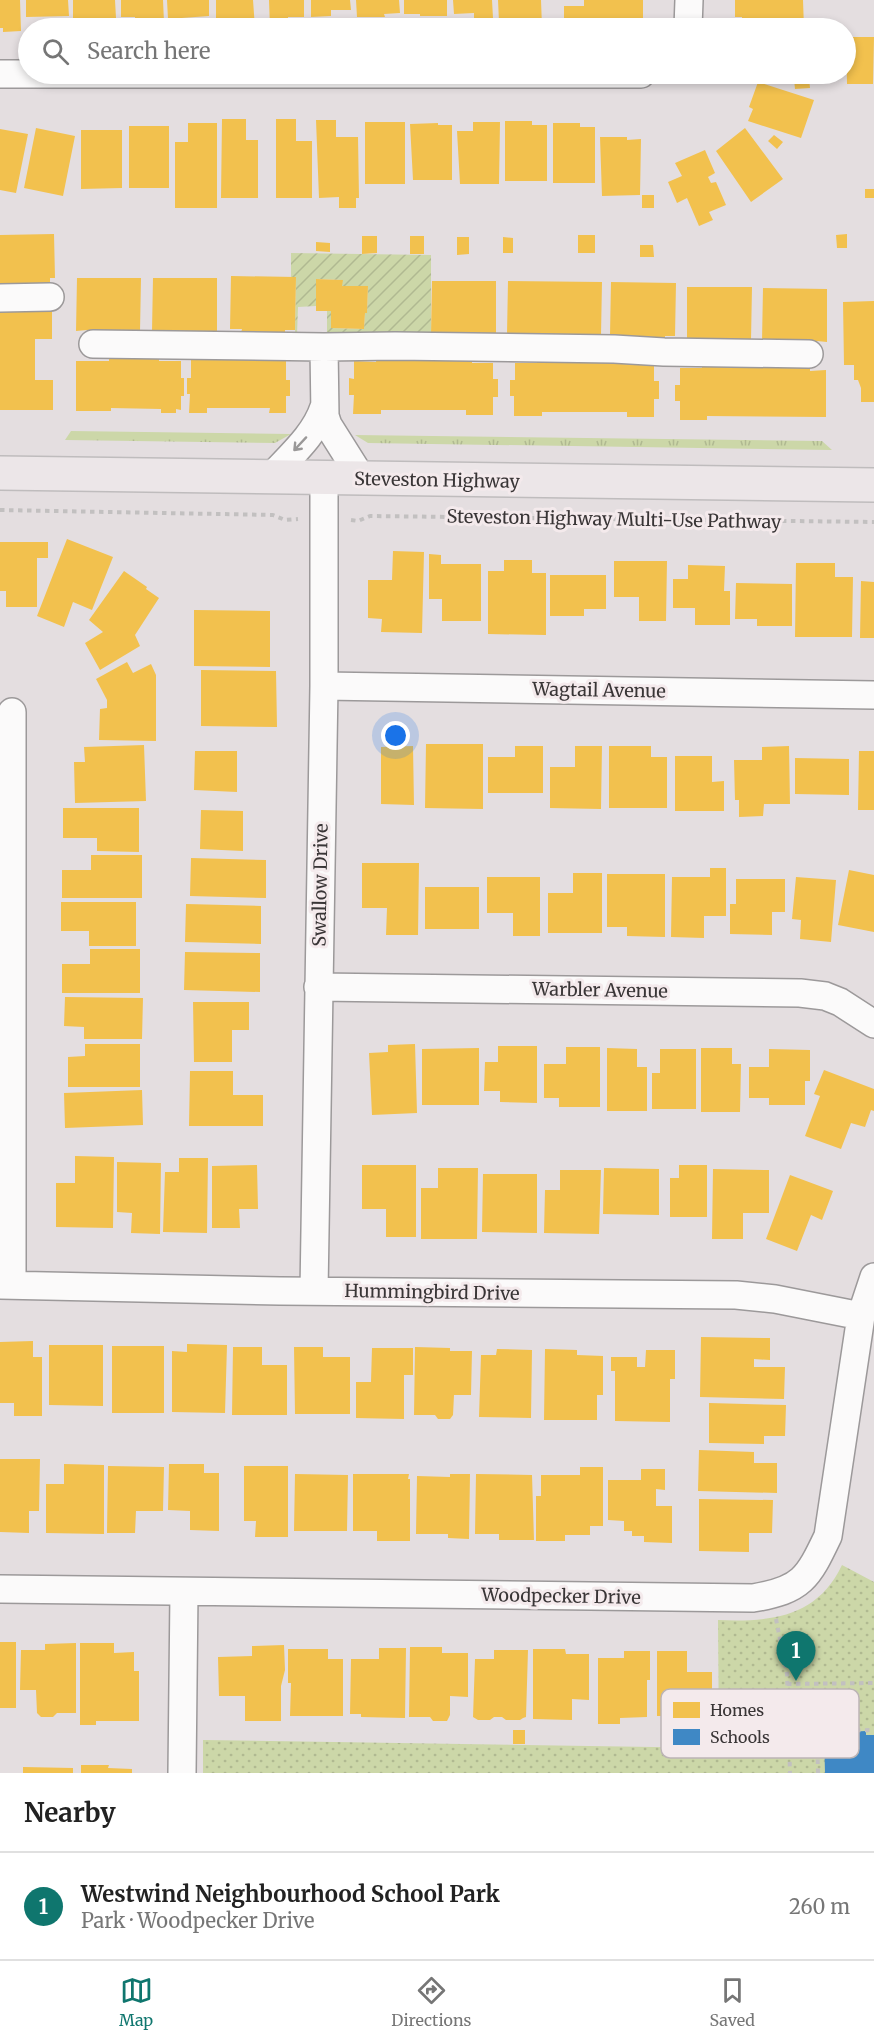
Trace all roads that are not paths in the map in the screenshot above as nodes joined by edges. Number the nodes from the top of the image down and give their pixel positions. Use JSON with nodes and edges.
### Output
{"nodes":[{"id":1,"x":689,"y":0,"type":"edge"},
{"id":2,"x":688,"y":18,"type":"edge"},
{"id":3,"x":0,"y":74,"type":"edge"},
{"id":4,"x":18,"y":74,"type":"edge"},
{"id":5,"x":50,"y":297,"type":"dead end"},
{"id":6,"x":0,"y":298,"type":"edge"},
{"id":7,"x":93,"y":344,"type":"dead end"},
{"id":8,"x":324,"y":347,"type":"junction"},
{"id":9,"x":809,"y":354,"type":"dead end"},
{"id":10,"x":324,"y":407,"type":"junction"},
{"id":11,"x":0,"y":473,"type":"edge"},
{"id":12,"x":270,"y":477,"type":"junction"},
{"id":13,"x":324,"y":478,"type":"junction"},
{"id":14,"x":362,"y":479,"type":"junction"},
{"id":15,"x":874,"y":485,"type":"edge"},
{"id":16,"x":324,"y":686,"type":"junction"},
{"id":17,"x":874,"y":695,"type":"edge"},
{"id":18,"x":12,"y":712,"type":"dead end"},
{"id":19,"x":318,"y":987,"type":"junction"},
{"id":20,"x":874,"y":1024,"type":"edge"},
{"id":21,"x":874,"y":1276,"type":"edge"},
{"id":22,"x":6,"y":1285,"type":"edge"},
{"id":23,"x":314,"y":1291,"type":"junction"},
{"id":24,"x":861,"y":1316,"type":"junction"},
{"id":25,"x":0,"y":1589,"type":"edge"},
{"id":26,"x":184,"y":1592,"type":"junction"},
{"id":27,"x":182,"y":1773,"type":"edge"}],
"edges":[{"from":1,"to":2,"type":"street"},
{"from":3,"to":4,"type":"street"},
{"from":5,"to":6,"type":"street"},
{"from":7,"to":8,"type":"street"},
{"from":8,"to":9,"type":"street"},
{"from":8,"to":10,"type":"street"},
{"from":10,"to":12,"type":"street","one_way":true},
{"from":10,"to":14,"type":"street"},
{"from":11,"to":12,"type":"main road","name":"Steveston Highway"},
{"from":12,"to":13,"type":"main road","name":"Steveston Highway"},
{"from":13,"to":14,"type":"main road","name":"Steveston Highway"},
{"from":13,"to":16,"type":"street","name":"Swallow Drive"},
{"from":14,"to":15,"type":"main road","name":"Steveston Highway"},
{"from":16,"to":17,"type":"street","name":"Wagtail Avenue"},
{"from":16,"to":19,"type":"street","name":"Swallow Drive"},
{"from":18,"to":22,"type":"street"},
{"from":19,"to":20,"type":"street","name":"Warbler Avenue"},
{"from":19,"to":23,"type":"street","name":"Swallow Drive"},
{"from":21,"to":24,"type":"street","name":"Woodpecker Drive"},
{"from":22,"to":23,"type":"street","name":"Hummingbird Drive"},
{"from":23,"to":24,"type":"street","name":"Hummingbird Drive"},
{"from":24,"to":26,"type":"street","name":"Woodpecker Drive"},
{"from":25,"to":26,"type":"street","name":"Woodpecker Drive"},
{"from":26,"to":27,"type":"street"}]}
